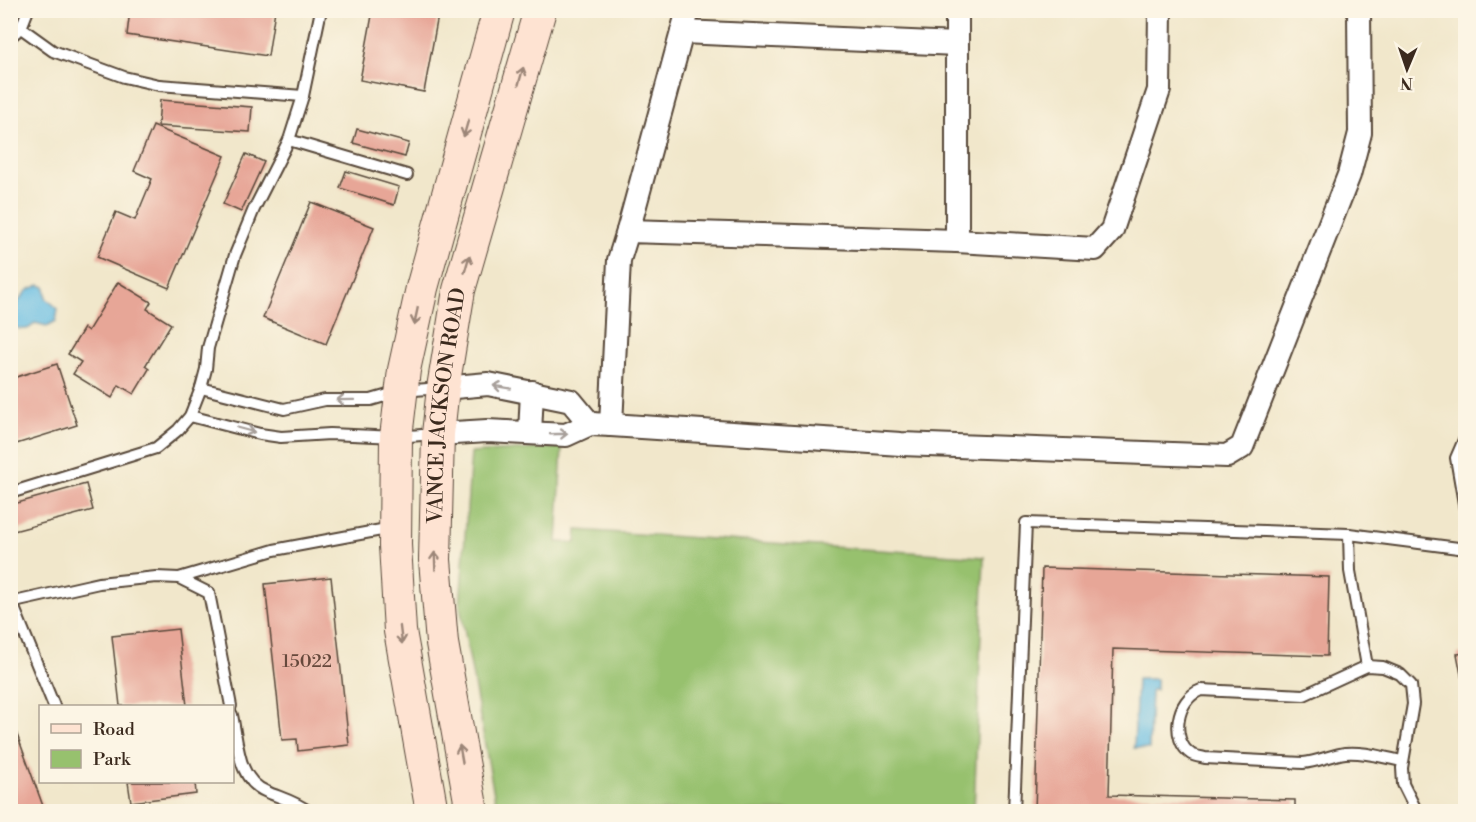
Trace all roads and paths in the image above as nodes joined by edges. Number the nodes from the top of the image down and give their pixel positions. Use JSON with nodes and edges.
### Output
{"nodes":[{"id":1,"x":28,"y":10,"type":"edge"},
{"id":2,"x":321,"y":10,"type":"edge"},
{"id":3,"x":499,"y":10,"type":"edge"},
{"id":4,"x":540,"y":10,"type":"edge"},
{"id":5,"x":957,"y":10,"type":"edge"},
{"id":6,"x":1160,"y":10,"type":"edge"},
{"id":7,"x":1359,"y":10,"type":"edge"},
{"id":8,"x":685,"y":21,"type":"edge"},
{"id":9,"x":21,"y":28,"type":"junction"},
{"id":10,"x":10,"y":37,"type":"edge"},
{"id":11,"x":957,"y":44,"type":"junction"},
{"id":12,"x":303,"y":96,"type":"junction"},
{"id":13,"x":290,"y":140,"type":"junction"},
{"id":14,"x":407,"y":175,"type":"dead end"},
{"id":15,"x":628,"y":231,"type":"junction"},
{"id":16,"x":957,"y":241,"type":"junction"},
{"id":17,"x":201,"y":388,"type":"junction"},
{"id":18,"x":443,"y":388,"type":"junction"},
{"id":19,"x":402,"y":391,"type":"junction"},
{"id":20,"x":532,"y":392,"type":"junction"},
{"id":21,"x":190,"y":416,"type":"junction"},
{"id":22,"x":601,"y":424,"type":"junction"},
{"id":23,"x":530,"y":433,"type":"junction"},
{"id":24,"x":438,"y":434,"type":"junction"},
{"id":25,"x":1466,"y":435,"type":"edge"},
{"id":26,"x":396,"y":437,"type":"junction"},
{"id":27,"x":10,"y":493,"type":"edge"},
{"id":28,"x":1466,"y":514,"type":"edge"},
{"id":29,"x":395,"y":528,"type":"junction"},
{"id":30,"x":1349,"y":534,"type":"junction"},
{"id":31,"x":1466,"y":549,"type":"edge"},
{"id":32,"x":179,"y":578,"type":"junction"},
{"id":33,"x":11,"y":603,"type":"edge"},
{"id":34,"x":1367,"y":666,"type":"junction"},
{"id":35,"x":54,"y":705,"type":"edge"},
{"id":36,"x":231,"y":705,"type":"edge"},
{"id":37,"x":234,"y":725,"type":"edge"},
{"id":38,"x":1403,"y":761,"type":"junction"},
{"id":39,"x":309,"y":812,"type":"edge"},
{"id":40,"x":432,"y":812,"type":"edge"},
{"id":41,"x":472,"y":812,"type":"edge"},
{"id":42,"x":1014,"y":812,"type":"edge"},
{"id":43,"x":1416,"y":812,"type":"edge"}],
"edges":[{"from":1,"to":9,"type":"lane"},
{"from":2,"to":12,"type":"lane"},
{"from":3,"to":19,"type":"main road","name":"VANCE JACKSON ROAD","one_way":true},
{"from":18,"to":4,"type":"main road","name":"VANCE JACKSON ROAD","one_way":true},
{"from":5,"to":11,"type":"street"},
{"from":6,"to":16,"type":"street"},
{"from":7,"to":22,"type":"street"},
{"from":8,"to":11,"type":"street"},
{"from":8,"to":15,"type":"street"},
{"from":9,"to":10,"type":"lane"},
{"from":9,"to":12,"type":"lane"},
{"from":11,"to":16,"type":"street"},
{"from":12,"to":13,"type":"lane"},
{"from":13,"to":14,"type":"lane"},
{"from":13,"to":17,"type":"lane"},
{"from":15,"to":16,"type":"street"},
{"from":15,"to":22,"type":"street"},
{"from":19,"to":17,"type":"lane","one_way":true},
{"from":17,"to":21,"type":"lane"},
{"from":18,"to":19,"type":"lane"},
{"from":20,"to":18,"type":"street","one_way":true},
{"from":18,"to":24,"type":"main road","name":"VANCE JACKSON ROAD"},
{"from":19,"to":26,"type":"main road","name":"VANCE JACKSON ROAD"},
{"from":20,"to":22,"type":"street"},
{"from":20,"to":23,"type":"street"},
{"from":21,"to":26,"type":"lane","one_way":true},
{"from":21,"to":27,"type":"lane"},
{"from":23,"to":22,"type":"street","one_way":true},
{"from":23,"to":24,"type":"street"},
{"from":24,"to":26,"type":"lane"},
{"from":41,"to":24,"type":"main road","name":"VANCE JACKSON ROAD","one_way":true},
{"from":25,"to":28,"type":"lane"},
{"from":26,"to":29,"type":"main road","name":"VANCE JACKSON ROAD"},
{"from":29,"to":32,"type":"lane"},
{"from":29,"to":40,"type":"main road","name":"VANCE JACKSON ROAD","one_way":true},
{"from":30,"to":31,"type":"lane"},
{"from":30,"to":34,"type":"lane"},
{"from":30,"to":42,"type":"lane"},
{"from":32,"to":33,"type":"lane"},
{"from":32,"to":36,"type":"lane"},
{"from":33,"to":35,"type":"lane"},
{"from":34,"to":38,"type":"lane"},
{"from":34,"to":38,"type":"lane"},
{"from":37,"to":39,"type":"lane"},
{"from":38,"to":43,"type":"lane"}]}
